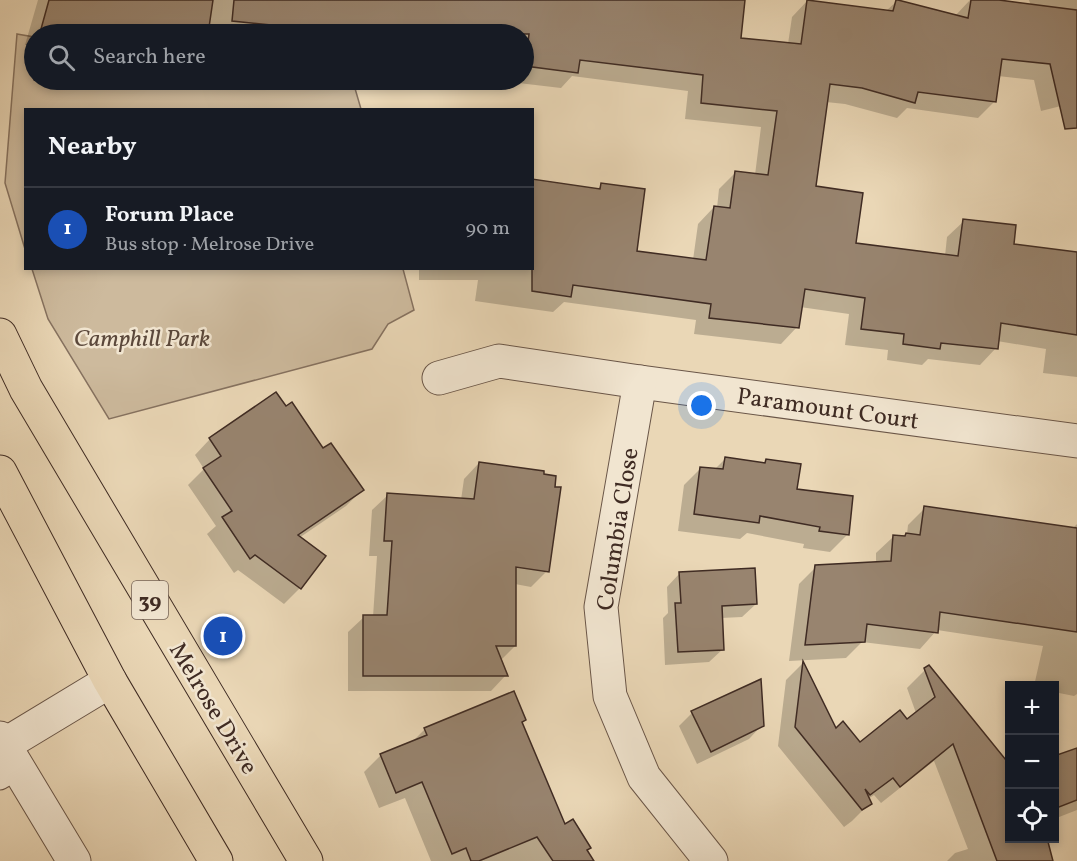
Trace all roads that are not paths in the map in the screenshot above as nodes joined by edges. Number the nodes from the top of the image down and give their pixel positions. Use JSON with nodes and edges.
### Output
{"nodes":[{"id":1,"x":0,"y":335,"type":"edge"},
{"id":2,"x":439,"y":378,"type":"dead end"},
{"id":3,"x":640,"y":382,"type":"junction"},
{"id":4,"x":1077,"y":441,"type":"edge"},
{"id":5,"x":0,"y":472,"type":"edge"},
{"id":6,"x":110,"y":681,"type":"junction"},
{"id":7,"x":6,"y":757,"type":"edge"},
{"id":8,"x":74,"y":861,"type":"edge"},
{"id":9,"x":216,"y":861,"type":"edge"},
{"id":10,"x":306,"y":861,"type":"edge"},
{"id":11,"x":711,"y":861,"type":"edge"}],
"edges":[{"from":1,"to":10,"type":"main road","name":"Melrose Drive","number":"39"},
{"from":2,"to":3,"type":"street","name":"Paramount Court"},
{"from":3,"to":4,"type":"street","name":"Paramount Court"},
{"from":3,"to":11,"type":"street","name":"Columbia Close"},
{"from":5,"to":6,"type":"main road"},
{"from":6,"to":7,"type":"street"},
{"from":6,"to":9,"type":"main road"},
{"from":7,"to":8,"type":"street"}]}
